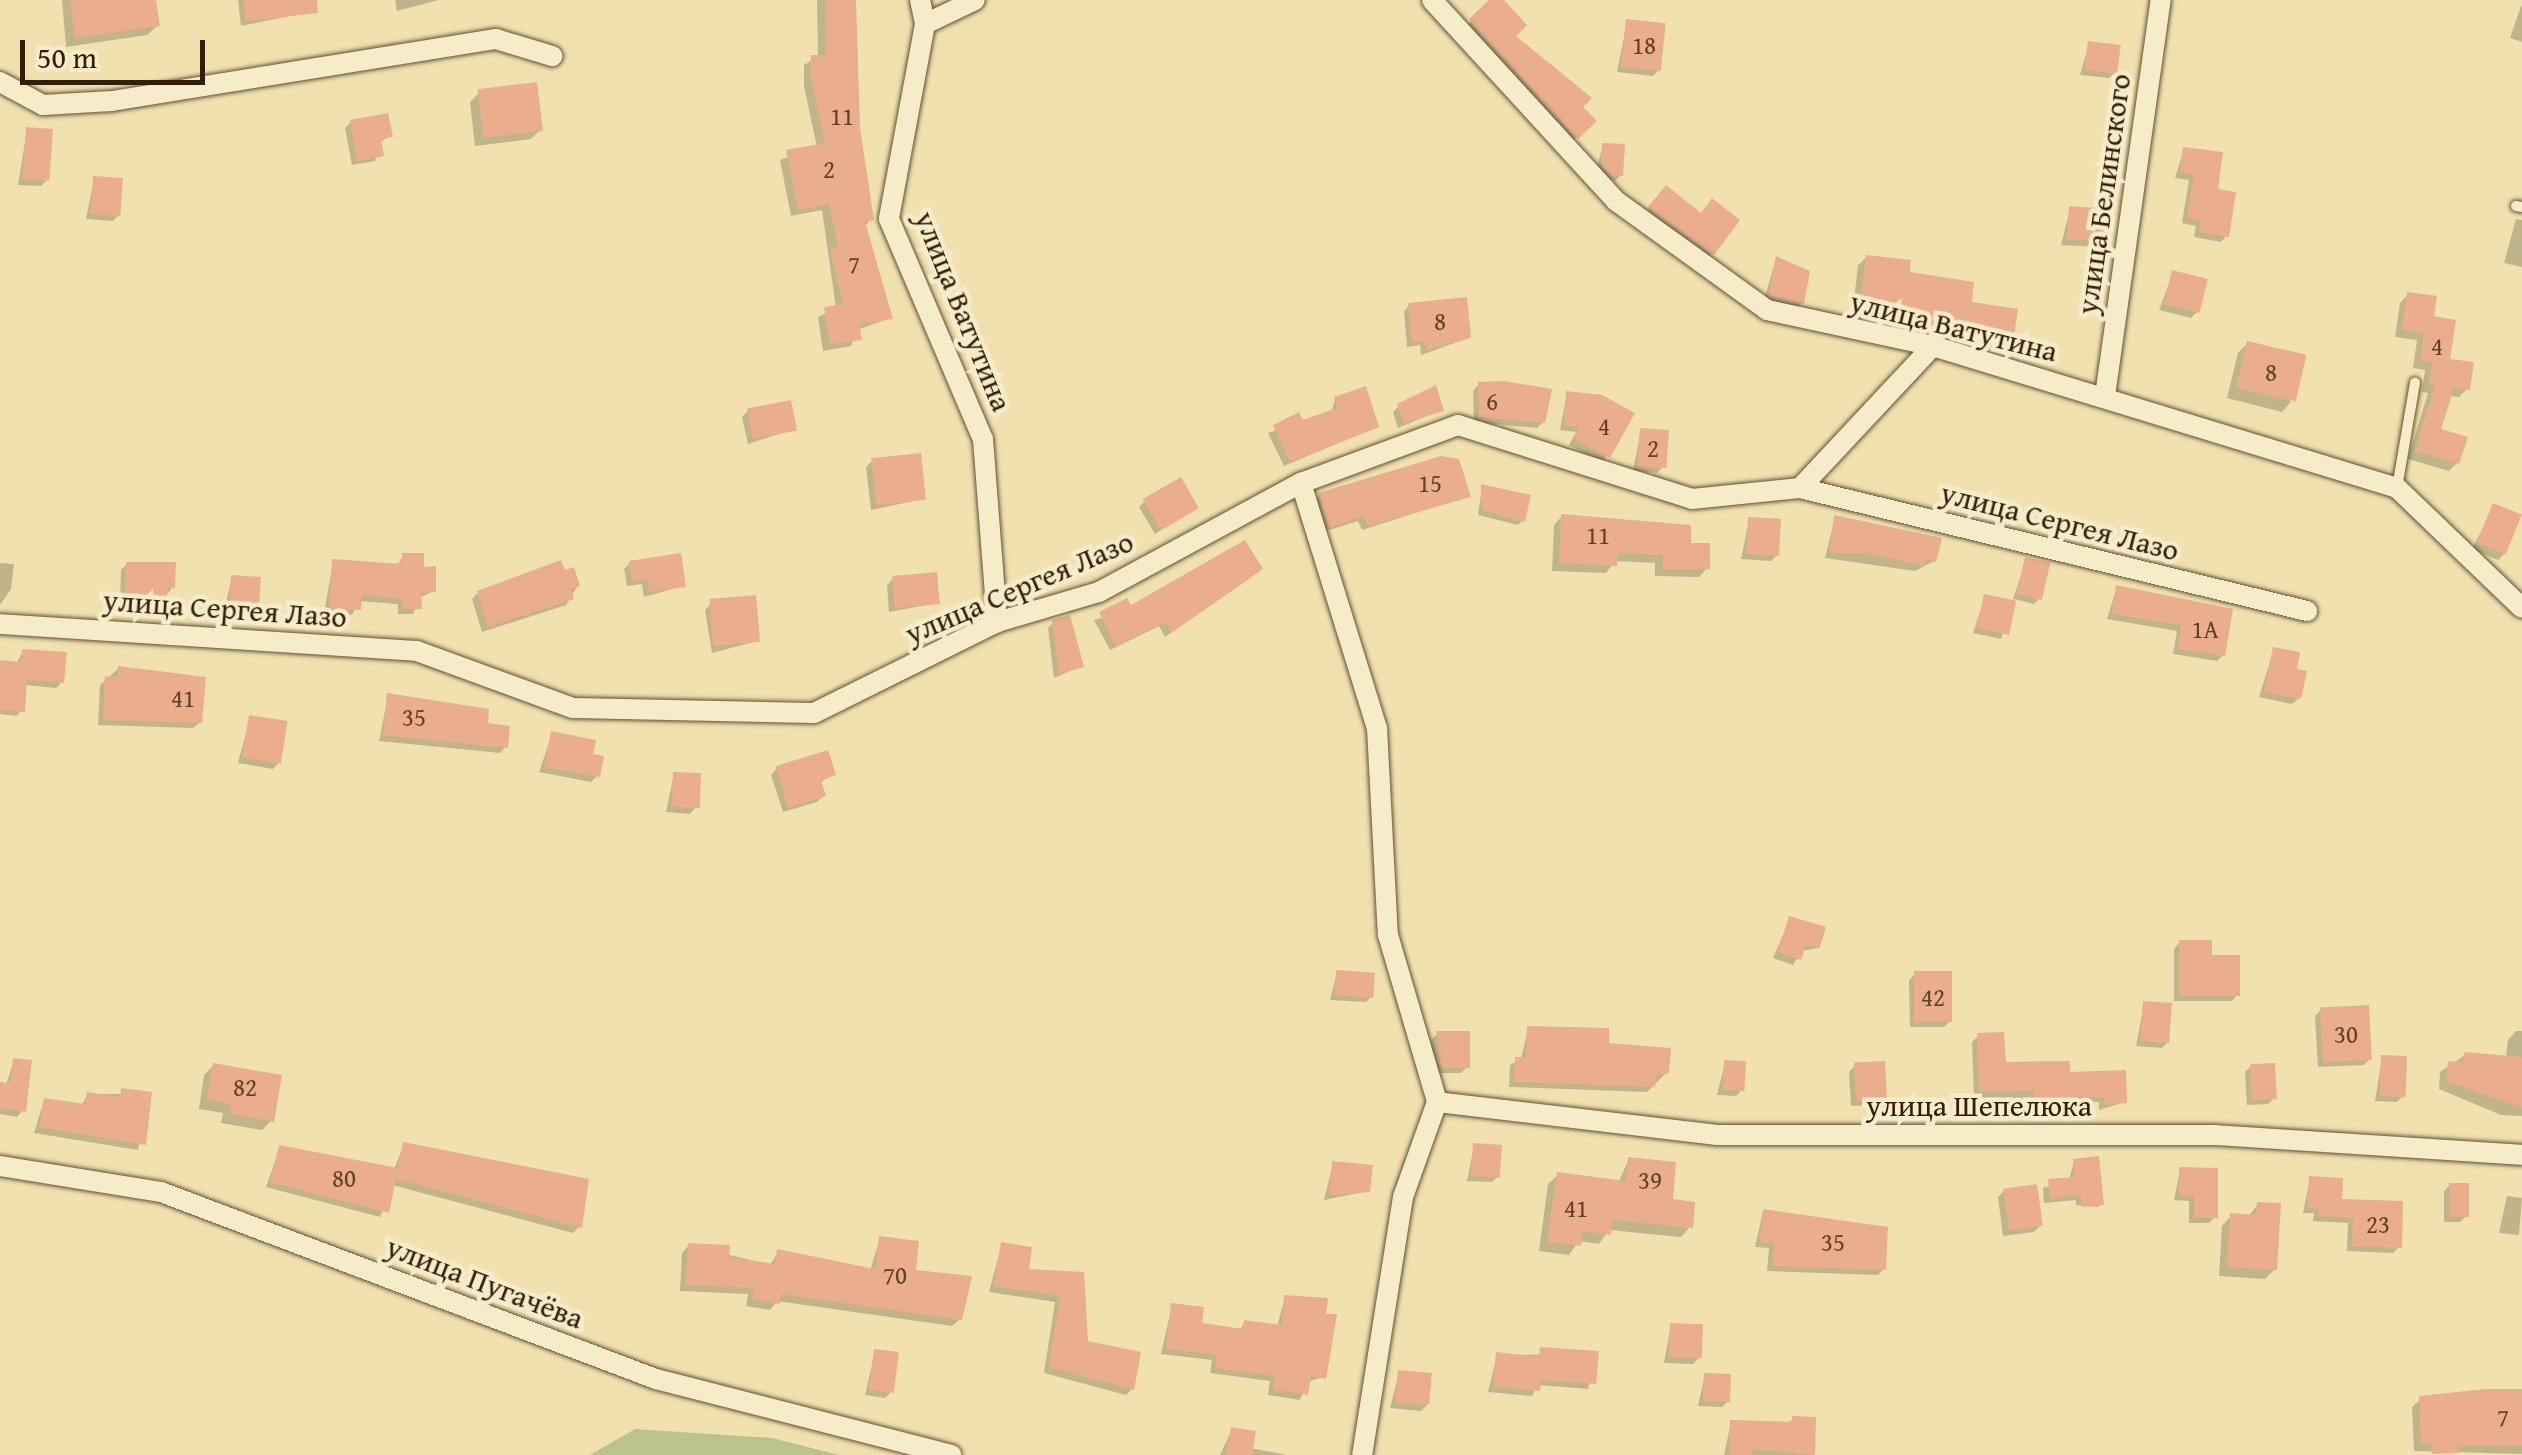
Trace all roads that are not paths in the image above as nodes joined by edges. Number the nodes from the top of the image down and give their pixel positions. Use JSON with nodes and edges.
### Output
{"nodes":[{"id":1,"x":920,"y":0,"type":"edge"},
{"id":2,"x":975,"y":0,"type":"edge"},
{"id":3,"x":1432,"y":0,"type":"edge"},
{"id":4,"x":2161,"y":0,"type":"edge"},
{"id":5,"x":925,"y":24,"type":"junction"},
{"id":6,"x":552,"y":56,"type":"dead end"},
{"id":7,"x":0,"y":82,"type":"edge"},
{"id":8,"x":1933,"y":346,"type":"junction"},
{"id":9,"x":2415,"y":384,"type":"dead end"},
{"id":10,"x":2105,"y":396,"type":"junction"},
{"id":11,"x":1301,"y":482,"type":"junction"},
{"id":12,"x":1800,"y":488,"type":"junction"},
{"id":13,"x":2396,"y":488,"type":"junction"},
{"id":14,"x":2522,"y":608,"type":"edge"},
{"id":15,"x":2306,"y":611,"type":"dead end"},
{"id":16,"x":997,"y":622,"type":"junction"},
{"id":17,"x":0,"y":624,"type":"edge"},
{"id":18,"x":1437,"y":1102,"type":"junction"},
{"id":19,"x":2522,"y":1155,"type":"edge"},
{"id":20,"x":0,"y":1166,"type":"edge"},
{"id":21,"x":951,"y":1455,"type":"edge"},
{"id":22,"x":1362,"y":1455,"type":"edge"}],
"edges":[{"from":1,"to":5,"type":"street","name":"улица Ватутина"},
{"from":2,"to":5,"type":"street"},
{"from":3,"to":8,"type":"street","name":"улица Ватутина"},
{"from":4,"to":10,"type":"street","name":"улица Белинского"},
{"from":5,"to":16,"type":"street","name":"улица Ватутина"},
{"from":6,"to":7,"type":"street"},
{"from":8,"to":10,"type":"street","name":"улица Ватутина"},
{"from":8,"to":12,"type":"street"},
{"from":9,"to":13,"type":"lane"},
{"from":10,"to":13,"type":"street","name":"улица Ватутина"},
{"from":11,"to":12,"type":"street","name":"улица Сергея Лазо"},
{"from":11,"to":16,"type":"street","name":"улица Сергея Лазо"},
{"from":11,"to":18,"type":"street"},
{"from":12,"to":15,"type":"street","name":"улица Сергея Лазо"},
{"from":13,"to":14,"type":"street","name":"улица Ватутина"},
{"from":16,"to":17,"type":"street","name":"улица Сергея Лазо"},
{"from":18,"to":19,"type":"street","name":"улица Шепелюка"},
{"from":18,"to":22,"type":"street"},
{"from":20,"to":21,"type":"street","name":"улица Пугачёва"}]}
